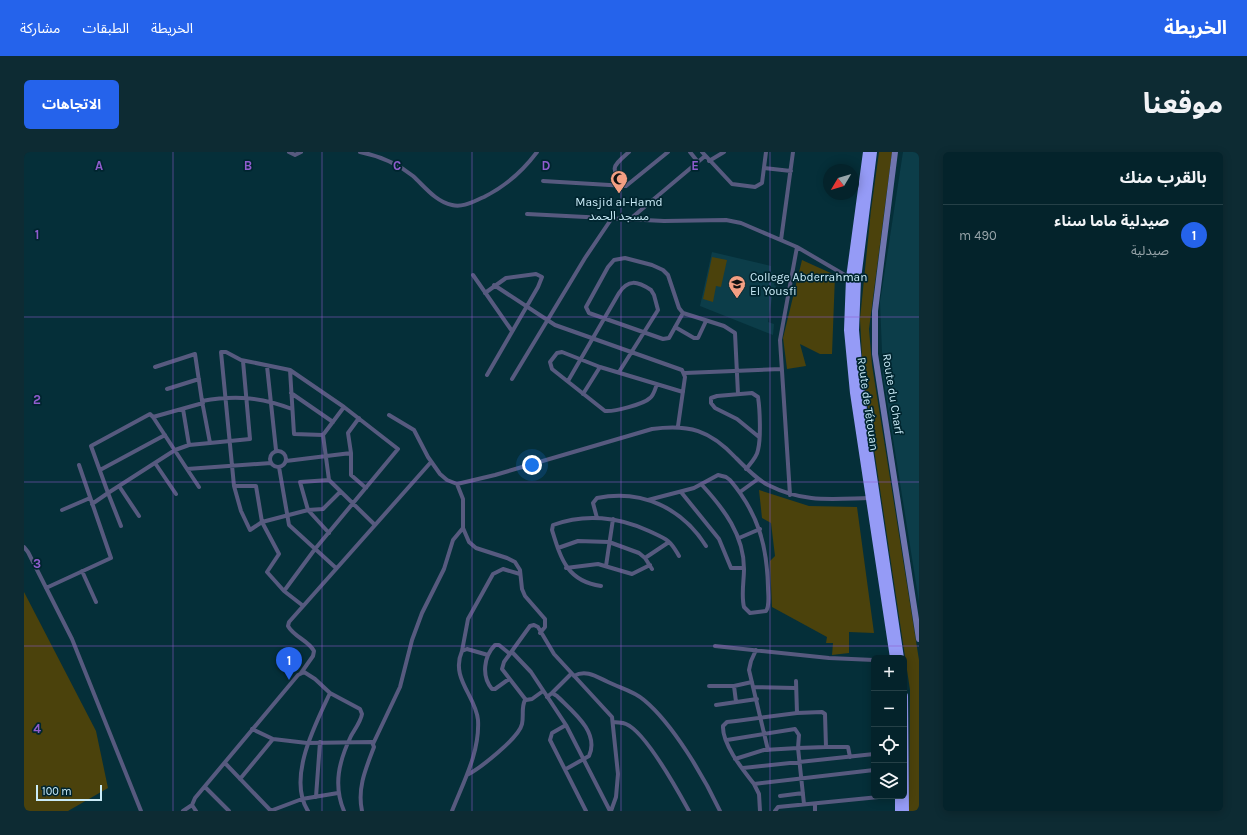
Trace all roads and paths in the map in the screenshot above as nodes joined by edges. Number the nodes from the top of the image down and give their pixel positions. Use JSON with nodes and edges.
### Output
{"nodes":[{"id":1,"x":289,"y":152,"type":"edge"},
{"id":2,"x":301,"y":152,"type":"edge"},
{"id":3,"x":360,"y":152,"type":"edge"},
{"id":4,"x":537,"y":152,"type":"edge"},
{"id":5,"x":629,"y":152,"type":"edge"},
{"id":6,"x":668,"y":152,"type":"edge"},
{"id":7,"x":690,"y":152,"type":"edge"},
{"id":8,"x":702,"y":152,"type":"edge"},
{"id":9,"x":724,"y":152,"type":"edge"},
{"id":10,"x":766,"y":152,"type":"edge"},
{"id":11,"x":793,"y":152,"type":"edge"},
{"id":12,"x":866,"y":152,"type":"edge"},
{"id":13,"x":873,"y":152,"type":"edge"},
{"id":14,"x":895,"y":152,"type":"edge"},
{"id":15,"x":705,"y":156,"type":"junction"},
{"id":16,"x":709,"y":161,"type":"junction"},
{"id":17,"x":698,"y":162,"type":"junction"},
{"id":18,"x":764,"y":168,"type":"junction"},
{"id":19,"x":791,"y":171,"type":"junction"},
{"id":20,"x":543,"y":181,"type":"dead end"},
{"id":21,"x":626,"y":186,"type":"junction"},
{"id":22,"x":527,"y":214,"type":"dead end"},
{"id":23,"x":612,"y":218,"type":"junction"},
{"id":24,"x":629,"y":220,"type":"junction"},
{"id":25,"x":781,"y":240,"type":"junction"},
{"id":26,"x":797,"y":247,"type":"junction"},
{"id":27,"x":473,"y":275,"type":"dead end"},
{"id":28,"x":850,"y":278,"type":"junction"},
{"id":29,"x":494,"y":285,"type":"junction"},
{"id":30,"x":485,"y":293,"type":"junction"},
{"id":31,"x":526,"y":306,"type":"junction"},
{"id":32,"x":683,"y":313,"type":"junction"},
{"id":33,"x":604,"y":318,"type":"junction"},
{"id":34,"x":548,"y":319,"type":"junction"},
{"id":35,"x":706,"y":321,"type":"junction"},
{"id":36,"x":675,"y":327,"type":"junction"},
{"id":37,"x":512,"y":331,"type":"junction"},
{"id":38,"x":643,"y":332,"type":"junction"},
{"id":39,"x":591,"y":339,"type":"junction"},
{"id":40,"x":631,"y":352,"type":"junction"},
{"id":41,"x":579,"y":359,"type":"junction"},
{"id":42,"x":243,"y":361,"type":"junction"},
{"id":43,"x":267,"y":366,"type":"junction"},
{"id":44,"x":600,"y":367,"type":"junction"},
{"id":45,"x":155,"y":368,"type":"dead end"},
{"id":46,"x":781,"y":369,"type":"junction"},
{"id":47,"x":290,"y":370,"type":"junction"},
{"id":48,"x":736,"y":370,"type":"junction"},
{"id":49,"x":619,"y":372,"type":"junction"},
{"id":50,"x":685,"y":374,"type":"junction"},
{"id":51,"x":487,"y":375,"type":"dead end"},
{"id":52,"x":199,"y":379,"type":"junction"},
{"id":53,"x":512,"y":379,"type":"dead end"},
{"id":54,"x":568,"y":381,"type":"junction"},
{"id":55,"x":657,"y":384,"type":"junction"},
{"id":56,"x":166,"y":388,"type":"dead end"},
{"id":57,"x":683,"y":392,"type":"junction"},
{"id":58,"x":291,"y":393,"type":"junction"},
{"id":59,"x":583,"y":394,"type":"junction"},
{"id":60,"x":738,"y":394,"type":"junction"},
{"id":61,"x":226,"y":396,"type":"junction"},
{"id":62,"x":246,"y":398,"type":"junction"},
{"id":63,"x":270,"y":400,"type":"junction"},
{"id":64,"x":202,"y":402,"type":"junction"},
{"id":65,"x":344,"y":407,"type":"junction"},
{"id":66,"x":183,"y":409,"type":"junction"},
{"id":67,"x":292,"y":409,"type":"junction"},
{"id":68,"x":389,"y":415,"type":"dead end"},
{"id":69,"x":153,"y":418,"type":"junction"},
{"id":70,"x":359,"y":418,"type":"junction"},
{"id":71,"x":333,"y":422,"type":"junction"},
{"id":72,"x":678,"y":426,"type":"junction"},
{"id":73,"x":165,"y":435,"type":"junction"},
{"id":74,"x":323,"y":435,"type":"junction"},
{"id":75,"x":759,"y":437,"type":"junction"},
{"id":76,"x":231,"y":440,"type":"junction"},
{"id":77,"x":210,"y":444,"type":"junction"},
{"id":78,"x":189,"y":445,"type":"junction"},
{"id":79,"x":175,"y":450,"type":"junction"},
{"id":80,"x":276,"y":450,"type":"junction"},
{"id":81,"x":350,"y":453,"type":"junction"},
{"id":82,"x":326,"y":455,"type":"junction"},
{"id":83,"x":286,"y":461,"type":"junction"},
{"id":84,"x":431,"y":462,"type":"junction"},
{"id":85,"x":155,"y":463,"type":"junction"},
{"id":86,"x":270,"y":463,"type":"junction"},
{"id":87,"x":79,"y":465,"type":"dead end"},
{"id":88,"x":233,"y":465,"type":"junction"},
{"id":89,"x":279,"y":467,"type":"junction"},
{"id":90,"x":746,"y":468,"type":"junction"},
{"id":91,"x":187,"y":469,"type":"junction"},
{"id":92,"x":100,"y":470,"type":"junction"},
{"id":93,"x":758,"y":479,"type":"junction"},
{"id":94,"x":329,"y":480,"type":"junction"},
{"id":95,"x":458,"y":484,"type":"junction"},
{"id":96,"x":702,"y":485,"type":"junction"},
{"id":97,"x":119,"y":486,"type":"junction"},
{"id":98,"x":199,"y":486,"type":"dead end"},
{"id":99,"x":234,"y":486,"type":"junction"},
{"id":100,"x":366,"y":488,"type":"junction"},
{"id":101,"x":340,"y":492,"type":"junction"},
{"id":102,"x":681,"y":492,"type":"junction"},
{"id":103,"x":740,"y":492,"type":"junction"},
{"id":104,"x":108,"y":493,"type":"junction"},
{"id":105,"x":176,"y":494,"type":"dead end"},
{"id":106,"x":790,"y":494,"type":"junction"},
{"id":107,"x":90,"y":498,"type":"junction"},
{"id":108,"x":869,"y":498,"type":"junction"},
{"id":109,"x":648,"y":500,"type":"junction"},
{"id":110,"x":92,"y":504,"type":"junction"},
{"id":111,"x":353,"y":504,"type":"junction"},
{"id":112,"x":62,"y":510,"type":"dead end"},
{"id":113,"x":308,"y":510,"type":"junction"},
{"id":114,"x":139,"y":516,"type":"dead end"},
{"id":115,"x":286,"y":516,"type":"junction"},
{"id":116,"x":597,"y":518,"type":"junction"},
{"id":117,"x":613,"y":519,"type":"junction"},
{"id":118,"x":262,"y":522,"type":"junction"},
{"id":119,"x":375,"y":525,"type":"junction"},
{"id":120,"x":121,"y":526,"type":"dead end"},
{"id":121,"x":463,"y":528,"type":"junction"},
{"id":122,"x":760,"y":529,"type":"junction"},
{"id":123,"x":329,"y":533,"type":"junction"},
{"id":124,"x":739,"y":538,"type":"junction"},
{"id":125,"x":609,"y":542,"type":"junction"},
{"id":126,"x":669,"y":542,"type":"junction"},
{"id":127,"x":706,"y":546,"type":"dead end"},
{"id":128,"x":24,"y":547,"type":"edge"},
{"id":129,"x":558,"y":548,"type":"junction"},
{"id":130,"x":315,"y":549,"type":"junction"},
{"id":131,"x":679,"y":556,"type":"dead end"},
{"id":132,"x":645,"y":558,"type":"junction"},
{"id":133,"x":606,"y":566,"type":"junction"},
{"id":134,"x":336,"y":568,"type":"junction"},
{"id":135,"x":566,"y":568,"type":"junction"},
{"id":136,"x":744,"y":568,"type":"junction"},
{"id":137,"x":82,"y":571,"type":"junction"},
{"id":138,"x":520,"y":574,"type":"junction"},
{"id":139,"x":601,"y":586,"type":"dead end"},
{"id":140,"x":46,"y":588,"type":"junction"},
{"id":141,"x":284,"y":591,"type":"junction"},
{"id":142,"x":96,"y":602,"type":"dead end"},
{"id":143,"x":302,"y":605,"type":"junction"},
{"id":144,"x":540,"y":633,"type":"junction"},
{"id":145,"x":919,"y":639,"type":"edge"},
{"id":146,"x":715,"y":646,"type":"dead end"},
{"id":147,"x":756,"y":650,"type":"junction"},
{"id":148,"x":462,"y":651,"type":"junction"},
{"id":149,"x":511,"y":653,"type":"junction"},
{"id":150,"x":488,"y":655,"type":"junction"},
{"id":151,"x":894,"y":655,"type":"edge"},
{"id":152,"x":900,"y":655,"type":"edge"},
{"id":153,"x":871,"y":660,"type":"edge"},
{"id":154,"x":301,"y":673,"type":"junction"},
{"id":155,"x":572,"y":675,"type":"junction"},
{"id":156,"x":509,"y":679,"type":"junction"},
{"id":157,"x":796,"y":681,"type":"dead end"},
{"id":158,"x":752,"y":682,"type":"junction"},
{"id":159,"x":709,"y":686,"type":"dead end"},
{"id":160,"x":734,"y":686,"type":"junction"},
{"id":161,"x":754,"y":687,"type":"junction"},
{"id":162,"x":795,"y":688,"type":"junction"},
{"id":163,"x":543,"y":691,"type":"junction"},
{"id":164,"x":330,"y":693,"type":"junction"},
{"id":165,"x":552,"y":693,"type":"junction"},
{"id":166,"x":547,"y":697,"type":"junction"},
{"id":167,"x":757,"y":699,"type":"junction"},
{"id":168,"x":525,"y":700,"type":"junction"},
{"id":169,"x":736,"y":702,"type":"junction"},
{"id":170,"x":716,"y":705,"type":"dead end"},
{"id":171,"x":797,"y":713,"type":"junction"},
{"id":172,"x":760,"y":718,"type":"junction"},
{"id":173,"x":614,"y":722,"type":"junction"},
{"id":174,"x":566,"y":725,"type":"junction"},
{"id":175,"x":904,"y":727,"type":"edge"},
{"id":176,"x":252,"y":729,"type":"junction"},
{"id":177,"x":764,"y":735,"type":"junction"},
{"id":178,"x":274,"y":739,"type":"junction"},
{"id":179,"x":727,"y":740,"type":"junction"},
{"id":180,"x":349,"y":741,"type":"junction"},
{"id":181,"x":320,"y":742,"type":"junction"},
{"id":182,"x":307,"y":743,"type":"junction"},
{"id":183,"x":373,"y":744,"type":"junction"},
{"id":184,"x":826,"y":747,"type":"junction"},
{"id":185,"x":798,"y":748,"type":"junction"},
{"id":186,"x":768,"y":750,"type":"junction"},
{"id":187,"x":871,"y":754,"type":"edge"},
{"id":188,"x":850,"y":757,"type":"junction"},
{"id":189,"x":735,"y":759,"type":"junction"},
{"id":190,"x":584,"y":760,"type":"junction"},
{"id":191,"x":800,"y":761,"type":"junction"},
{"id":192,"x":225,"y":763,"type":"junction"},
{"id":193,"x":743,"y":768,"type":"junction"},
{"id":194,"x":566,"y":769,"type":"junction"},
{"id":195,"x":871,"y":770,"type":"edge"},
{"id":196,"x":467,"y":775,"type":"junction"},
{"id":197,"x":802,"y":778,"type":"junction"},
{"id":198,"x":240,"y":779,"type":"junction"},
{"id":199,"x":754,"y":784,"type":"junction"},
{"id":200,"x":205,"y":787,"type":"junction"},
{"id":201,"x":338,"y":793,"type":"junction"},
{"id":202,"x":803,"y":793,"type":"junction"},
{"id":203,"x":780,"y":796,"type":"dead end"},
{"id":204,"x":316,"y":797,"type":"junction"},
{"id":205,"x":871,"y":798,"type":"edge"},
{"id":206,"x":302,"y":799,"type":"junction"},
{"id":207,"x":899,"y":799,"type":"edge"},
{"id":208,"x":804,"y":804,"type":"junction"},
{"id":209,"x":815,"y":804,"type":"junction"},
{"id":210,"x":192,"y":805,"type":"junction"},
{"id":211,"x":141,"y":811,"type":"edge"},
{"id":212,"x":183,"y":811,"type":"edge"},
{"id":213,"x":196,"y":811,"type":"edge"},
{"id":214,"x":229,"y":811,"type":"edge"},
{"id":215,"x":271,"y":811,"type":"edge"},
{"id":216,"x":308,"y":811,"type":"edge"},
{"id":217,"x":344,"y":811,"type":"edge"},
{"id":218,"x":362,"y":811,"type":"edge"},
{"id":219,"x":452,"y":811,"type":"edge"},
{"id":220,"x":586,"y":811,"type":"edge"},
{"id":221,"x":610,"y":811,"type":"edge"},
{"id":222,"x":689,"y":811,"type":"edge"},
{"id":223,"x":720,"y":811,"type":"edge"},
{"id":224,"x":760,"y":811,"type":"edge"},
{"id":225,"x":775,"y":811,"type":"edge"},
{"id":226,"x":815,"y":811,"type":"edge"},
{"id":227,"x":899,"y":811,"type":"edge"},
{"id":228,"x":905,"y":811,"type":"edge"}],
"edges":[{"from":1,"to":2,"type":"street"},
{"from":3,"to":4,"type":"street"},
{"from":5,"to":21,"type":"street"},
{"from":6,"to":21,"type":"street"},
{"from":7,"to":17,"type":"street"},
{"from":8,"to":15,"type":"street"},
{"from":9,"to":16,"type":"street"},
{"from":10,"to":18,"type":"street"},
{"from":11,"to":19,"type":"street"},
{"from":12,"to":28,"type":"highway","name":"Route de Tétouan"},
{"from":13,"to":152,"type":"highway","name":"Route de Tétouan"},
{"from":14,"to":145,"type":"street","name":"Route du Charf"},
{"from":15,"to":16,"type":"street"},
{"from":15,"to":17,"type":"street"},
{"from":16,"to":18,"type":"street"},
{"from":17,"to":24,"type":"street"},
{"from":18,"to":19,"type":"street"},
{"from":19,"to":25,"type":"street"},
{"from":20,"to":21,"type":"street"},
{"from":22,"to":23,"type":"street"},
{"from":23,"to":24,"type":"street"},
{"from":23,"to":34,"type":"street"},
{"from":24,"to":25,"type":"street"},
{"from":25,"to":26,"type":"street"},
{"from":26,"to":28,"type":"street"},
{"from":26,"to":46,"type":"street"},
{"from":27,"to":30,"type":"street"},
{"from":28,"to":108,"type":"highway","name":"Route de Tétouan"},
{"from":29,"to":30,"type":"street"},
{"from":29,"to":31,"type":"street"},
{"from":29,"to":31,"type":"street"},
{"from":30,"to":37,"type":"street"},
{"from":31,"to":34,"type":"street"},
{"from":31,"to":37,"type":"street"},
{"from":32,"to":33,"type":"street"},
{"from":32,"to":35,"type":"street"},
{"from":32,"to":36,"type":"street"},
{"from":33,"to":38,"type":"street"},
{"from":33,"to":38,"type":"street"},
{"from":33,"to":39,"type":"street"},
{"from":34,"to":39,"type":"street"},
{"from":34,"to":53,"type":"street"},
{"from":35,"to":36,"type":"street"},
{"from":35,"to":48,"type":"street"},
{"from":36,"to":38,"type":"street"},
{"from":37,"to":51,"type":"street"},
{"from":38,"to":40,"type":"street"},
{"from":39,"to":40,"type":"street"},
{"from":39,"to":41,"type":"street"},
{"from":40,"to":49,"type":"street"},
{"from":40,"to":50,"type":"street"},
{"from":41,"to":44,"type":"street"},
{"from":41,"to":54,"type":"street"},
{"from":41,"to":54,"type":"street"},
{"from":42,"to":43,"type":"street"},
{"from":42,"to":61,"type":"street"},
{"from":42,"to":62,"type":"street"},
{"from":43,"to":47,"type":"street"},
{"from":43,"to":63,"type":"street"},
{"from":44,"to":49,"type":"street"},
{"from":44,"to":59,"type":"street"},
{"from":45,"to":52,"type":"street"},
{"from":46,"to":48,"type":"street"},
{"from":46,"to":106,"type":"street"},
{"from":47,"to":58,"type":"street"},
{"from":47,"to":65,"type":"street"},
{"from":48,"to":50,"type":"street"},
{"from":48,"to":60,"type":"street"},
{"from":49,"to":55,"type":"street"},
{"from":50,"to":57,"type":"street"},
{"from":52,"to":56,"type":"street"},
{"from":52,"to":64,"type":"street"},
{"from":54,"to":59,"type":"street"},
{"from":55,"to":57,"type":"street"},
{"from":55,"to":59,"type":"street"},
{"from":57,"to":72,"type":"street"},
{"from":58,"to":67,"type":"street"},
{"from":58,"to":71,"type":"street"},
{"from":60,"to":75,"type":"street"},
{"from":60,"to":75,"type":"street"},
{"from":61,"to":62,"type":"street"},
{"from":61,"to":64,"type":"street"},
{"from":61,"to":76,"type":"street"},
{"from":62,"to":63,"type":"street"},
{"from":62,"to":76,"type":"street"},
{"from":63,"to":67,"type":"street"},
{"from":63,"to":80,"type":"street"},
{"from":64,"to":66,"type":"street"},
{"from":64,"to":77,"type":"street"},
{"from":65,"to":70,"type":"street"},
{"from":65,"to":71,"type":"street"},
{"from":66,"to":69,"type":"street"},
{"from":66,"to":78,"type":"street"},
{"from":67,"to":74,"type":"street"},
{"from":68,"to":84,"type":"street"},
{"from":69,"to":73,"type":"street"},
{"from":69,"to":92,"type":"street"},
{"from":70,"to":81,"type":"street"},
{"from":70,"to":100,"type":"street"},
{"from":71,"to":74,"type":"street"},
{"from":72,"to":90,"type":"street"},
{"from":72,"to":95,"type":"street"},
{"from":73,"to":79,"type":"street"},
{"from":73,"to":92,"type":"street"},
{"from":74,"to":82,"type":"street"},
{"from":75,"to":90,"type":"street"},
{"from":76,"to":77,"type":"street"},
{"from":76,"to":88,"type":"street"},
{"from":77,"to":78,"type":"street"},
{"from":78,"to":79,"type":"street"},
{"from":79,"to":85,"type":"street"},
{"from":79,"to":91,"type":"street"},
{"from":80,"to":83,"type":"street"},
{"from":80,"to":86,"type":"street"},
{"from":81,"to":82,"type":"street"},
{"from":81,"to":100,"type":"street"},
{"from":82,"to":83,"type":"street"},
{"from":82,"to":94,"type":"street"},
{"from":83,"to":89,"type":"street"},
{"from":84,"to":95,"type":"street"},
{"from":84,"to":119,"type":"street"},
{"from":85,"to":97,"type":"street"},
{"from":85,"to":105,"type":"street"},
{"from":86,"to":88,"type":"street"},
{"from":86,"to":89,"type":"street"},
{"from":87,"to":107,"type":"street"},
{"from":88,"to":91,"type":"street"},
{"from":88,"to":99,"type":"street"},
{"from":89,"to":115,"type":"street"},
{"from":90,"to":93,"type":"street"},
{"from":91,"to":98,"type":"street"},
{"from":92,"to":104,"type":"street"},
{"from":93,"to":103,"type":"street"},
{"from":93,"to":106,"type":"street"},
{"from":94,"to":101,"type":"street"},
{"from":94,"to":113,"type":"street"},
{"from":95,"to":121,"type":"street"},
{"from":96,"to":102,"type":"street"},
{"from":96,"to":103,"type":"street"},
{"from":96,"to":124,"type":"street"},
{"from":97,"to":104,"type":"street"},
{"from":97,"to":114,"type":"street"},
{"from":99,"to":118,"type":"street"},
{"from":99,"to":118,"type":"street"},
{"from":100,"to":111,"type":"street"},
{"from":101,"to":111,"type":"street"},
{"from":101,"to":113,"type":"street"},
{"from":102,"to":109,"type":"street"},
{"from":102,"to":136,"type":"street"},
{"from":103,"to":122,"type":"street"},
{"from":104,"to":110,"type":"street"},
{"from":104,"to":120,"type":"street"},
{"from":106,"to":108,"type":"street"},
{"from":107,"to":110,"type":"street"},
{"from":107,"to":112,"type":"street"},
{"from":108,"to":151,"type":"highway","name":"Route de Tétouan"},
{"from":109,"to":116,"type":"street"},
{"from":109,"to":127,"type":"street"},
{"from":110,"to":137,"type":"street"},
{"from":111,"to":119,"type":"street"},
{"from":111,"to":123,"type":"street"},
{"from":113,"to":115,"type":"street"},
{"from":113,"to":123,"type":"street"},
{"from":115,"to":118,"type":"street"},
{"from":115,"to":130,"type":"street"},
{"from":116,"to":117,"type":"street"},
{"from":116,"to":129,"type":"street"},
{"from":117,"to":125,"type":"street"},
{"from":117,"to":126,"type":"street"},
{"from":118,"to":141,"type":"street"},
{"from":119,"to":134,"type":"street"},
{"from":121,"to":138,"type":"street"},
{"from":121,"to":183,"type":"street"},
{"from":122,"to":124,"type":"street"},
{"from":122,"to":136,"type":"street"},
{"from":123,"to":130,"type":"street"},
{"from":124,"to":136,"type":"street"},
{"from":125,"to":129,"type":"street"},
{"from":125,"to":132,"type":"street"},
{"from":125,"to":133,"type":"street"},
{"from":126,"to":131,"type":"street"},
{"from":126,"to":132,"type":"street"},
{"from":128,"to":140,"type":"street"},
{"from":129,"to":135,"type":"street"},
{"from":130,"to":134,"type":"street"},
{"from":130,"to":141,"type":"street"},
{"from":132,"to":133,"type":"street"},
{"from":133,"to":135,"type":"street"},
{"from":134,"to":143,"type":"street"},
{"from":135,"to":139,"type":"street"},
{"from":137,"to":140,"type":"street"},
{"from":137,"to":142,"type":"street"},
{"from":138,"to":144,"type":"street"},
{"from":138,"to":148,"type":"street"},
{"from":140,"to":211,"type":"street"},
{"from":141,"to":143,"type":"street"},
{"from":143,"to":154,"type":"street"},
{"from":144,"to":149,"type":"street"},
{"from":144,"to":155,"type":"street"},
{"from":146,"to":147,"type":"street"},
{"from":147,"to":153,"type":"street"},
{"from":147,"to":158,"type":"street"},
{"from":148,"to":150,"type":"street"},
{"from":148,"to":196,"type":"street"},
{"from":149,"to":150,"type":"street"},
{"from":149,"to":156,"type":"street"},
{"from":149,"to":163,"type":"street"},
{"from":150,"to":156,"type":"street"},
{"from":154,"to":164,"type":"street"},
{"from":154,"to":176,"type":"street"},
{"from":155,"to":165,"type":"street"},
{"from":155,"to":173,"type":"street"},
{"from":155,"to":223,"type":"street"},
{"from":156,"to":168,"type":"street"},
{"from":157,"to":162,"type":"street"},
{"from":158,"to":160,"type":"street"},
{"from":158,"to":161,"type":"street"},
{"from":159,"to":160,"type":"street"},
{"from":160,"to":169,"type":"street"},
{"from":161,"to":162,"type":"street"},
{"from":161,"to":167,"type":"street"},
{"from":162,"to":171,"type":"street"},
{"from":163,"to":166,"type":"street"},
{"from":163,"to":168,"type":"street"},
{"from":164,"to":180,"type":"street"},
{"from":164,"to":182,"type":"street"},
{"from":165,"to":166,"type":"street"},
{"from":165,"to":190,"type":"street"},
{"from":166,"to":174,"type":"street"},
{"from":167,"to":169,"type":"street"},
{"from":167,"to":172,"type":"street"},
{"from":168,"to":196,"type":"street"},
{"from":169,"to":170,"type":"street"},
{"from":171,"to":172,"type":"street"},
{"from":171,"to":184,"type":"street"},
{"from":172,"to":177,"type":"street"},
{"from":172,"to":179,"type":"street"},
{"from":173,"to":221,"type":"street"},
{"from":173,"to":222,"type":"street"},
{"from":174,"to":190,"type":"street"},
{"from":174,"to":194,"type":"street"},
{"from":175,"to":228,"type":"highway"},
{"from":176,"to":178,"type":"street"},
{"from":176,"to":192,"type":"street"},
{"from":177,"to":179,"type":"street"},
{"from":177,"to":185,"type":"street"},
{"from":177,"to":186,"type":"street"},
{"from":178,"to":182,"type":"street"},
{"from":178,"to":198,"type":"street"},
{"from":179,"to":189,"type":"street"},
{"from":180,"to":181,"type":"street"},
{"from":180,"to":183,"type":"street"},
{"from":180,"to":201,"type":"street"},
{"from":181,"to":182,"type":"street"},
{"from":181,"to":204,"type":"street"},
{"from":182,"to":206,"type":"street"},
{"from":183,"to":218,"type":"street"},
{"from":184,"to":185,"type":"street"},
{"from":184,"to":188,"type":"street"},
{"from":185,"to":186,"type":"street"},
{"from":185,"to":191,"type":"street"},
{"from":186,"to":189,"type":"street"},
{"from":187,"to":188,"type":"street"},
{"from":188,"to":191,"type":"street"},
{"from":189,"to":193,"type":"street"},
{"from":190,"to":194,"type":"street"},
{"from":190,"to":221,"type":"street"},
{"from":191,"to":193,"type":"street"},
{"from":191,"to":197,"type":"street"},
{"from":192,"to":198,"type":"street"},
{"from":192,"to":200,"type":"street"},
{"from":193,"to":199,"type":"street"},
{"from":194,"to":220,"type":"street"},
{"from":195,"to":197,"type":"street"},
{"from":196,"to":219,"type":"street"},
{"from":197,"to":199,"type":"street"},
{"from":197,"to":202,"type":"street"},
{"from":198,"to":215,"type":"street"},
{"from":199,"to":224,"type":"street"},
{"from":200,"to":210,"type":"street"},
{"from":200,"to":214,"type":"street"},
{"from":201,"to":204,"type":"street"},
{"from":201,"to":217,"type":"street"},
{"from":202,"to":203,"type":"street"},
{"from":202,"to":208,"type":"street"},
{"from":204,"to":206,"type":"street"},
{"from":205,"to":209,"type":"street"},
{"from":206,"to":215,"type":"street"},
{"from":206,"to":216,"type":"street"},
{"from":207,"to":227,"type":"highway"},
{"from":208,"to":209,"type":"street"},
{"from":208,"to":225,"type":"street"},
{"from":209,"to":226,"type":"street"},
{"from":210,"to":212,"type":"street"},
{"from":210,"to":213,"type":"street"}]}
